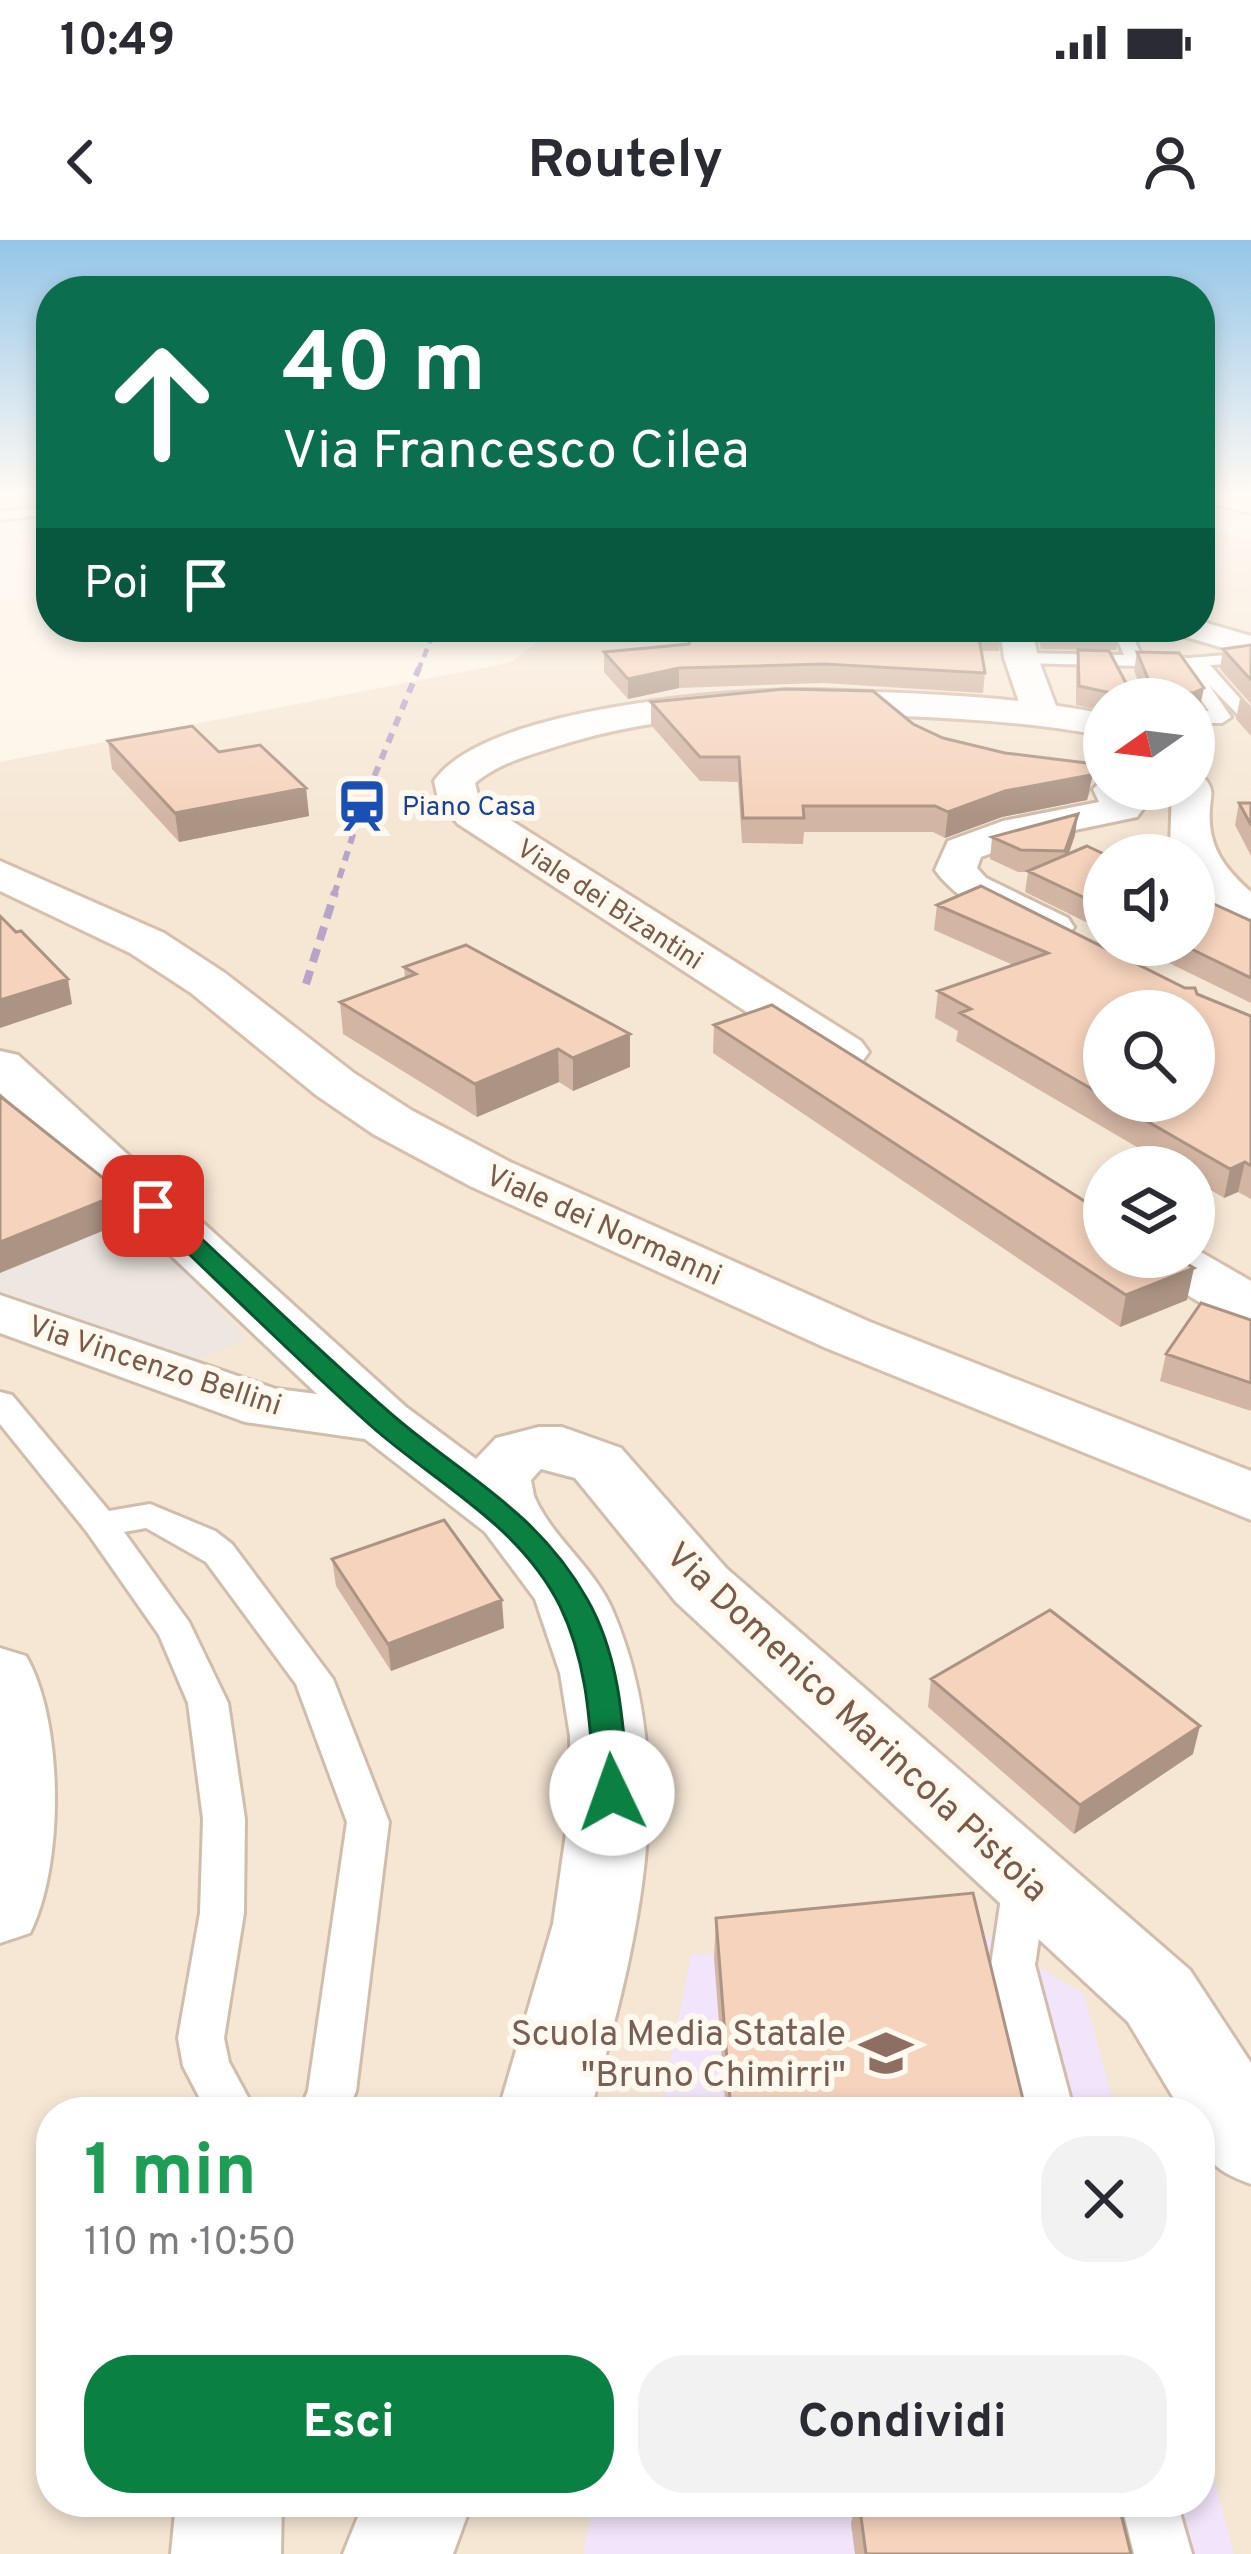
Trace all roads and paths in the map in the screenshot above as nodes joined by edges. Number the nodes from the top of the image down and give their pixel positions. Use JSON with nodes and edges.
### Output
{"nodes":[{"id":1,"x":1215,"y":635,"type":"edge"},
{"id":2,"x":1018,"y":642,"type":"edge"},
{"id":3,"x":1122,"y":642,"type":"edge"},
{"id":4,"x":1251,"y":646,"type":"edge"},
{"id":5,"x":1251,"y":658,"type":"edge"},
{"id":6,"x":1125,"y":667,"type":"junction"},
{"id":7,"x":1194,"y":678,"type":"edge"},
{"id":8,"x":886,"y":704,"type":"junction"},
{"id":9,"x":1042,"y":714,"type":"junction"},
{"id":10,"x":1083,"y":721,"type":"edge"},
{"id":11,"x":1251,"y":722,"type":"edge"},
{"id":12,"x":938,"y":746,"type":"edge"},
{"id":13,"x":1118,"y":810,"type":"edge"},
{"id":14,"x":1187,"y":810,"type":"edge"},
{"id":15,"x":0,"y":874,"type":"edge"},
{"id":16,"x":1251,"y":915,"type":"edge"},
{"id":17,"x":1083,"y":943,"type":"edge"},
{"id":18,"x":0,"y":1066,"type":"edge"},
{"id":19,"x":887,"y":1080,"type":"edge"},
{"id":20,"x":1202,"y":1278,"type":"edge"},
{"id":21,"x":1251,"y":1307,"type":"edge"},
{"id":22,"x":0,"y":1313,"type":"edge"},
{"id":23,"x":0,"y":1402,"type":"edge"},
{"id":24,"x":382,"y":1421,"type":"junction"},
{"id":25,"x":1251,"y":1497,"type":"edge"},
{"id":26,"x":508,"y":1516,"type":"junction"},
{"id":27,"x":100,"y":1524,"type":"junction"},
{"id":28,"x":0,"y":1676,"type":"edge"},
{"id":29,"x":1026,"y":1876,"type":"junction"},
{"id":30,"x":0,"y":1909,"type":"edge"},
{"id":31,"x":224,"y":2097,"type":"edge"},
{"id":32,"x":329,"y":2097,"type":"edge"},
{"id":33,"x":549,"y":2097,"type":"edge"},
{"id":34,"x":1047,"y":2097,"type":"edge"},
{"id":35,"x":1251,"y":2142,"type":"edge"},
{"id":36,"x":203,"y":2517,"type":"edge"},
{"id":37,"x":253,"y":2517,"type":"edge"},
{"id":38,"x":412,"y":2517,"type":"edge"},
{"id":39,"x":1153,"y":2517,"type":"edge"},
{"id":40,"x":200,"y":2554,"type":"edge"},
{"id":41,"x":252,"y":2554,"type":"edge"},
{"id":42,"x":398,"y":2554,"type":"edge"},
{"id":43,"x":1162,"y":2554,"type":"edge"}],
"edges":[{"from":1,"to":4,"type":"street"},
{"from":2,"to":6,"type":"lane"},
{"from":2,"to":9,"type":"street"},
{"from":3,"to":6,"type":"lane"},
{"from":5,"to":11,"type":"lane"},
{"from":6,"to":7,"type":"lane"},
{"from":8,"to":9,"type":"street","name":"Viale dei Bizantini"},
{"from":8,"to":12,"type":"street"},
{"from":8,"to":19,"type":"street","name":"Viale dei Bizantini"},
{"from":9,"to":10,"type":"street","name":"Viale dei Bizantini"},
{"from":13,"to":17,"type":"street"},
{"from":14,"to":16,"type":"street"},
{"from":15,"to":25,"type":"street","name":"Viale dei Normanni"},
{"from":18,"to":24,"type":"street"},
{"from":20,"to":21,"type":"street"},
{"from":22,"to":24,"type":"street","name":"Via Vincenzo Bellini"},
{"from":23,"to":27,"type":"lane"},
{"from":24,"to":26,"type":"street"},
{"from":26,"to":29,"type":"street","name":"Via Domenico Marincola Pistoia"},
{"from":26,"to":33,"type":"street"},
{"from":27,"to":31,"type":"lane"},
{"from":27,"to":32,"type":"lane"},
{"from":28,"to":30,"type":"street"},
{"from":29,"to":34,"type":"lane"},
{"from":29,"to":35,"type":"street","name":"Via Domenico Marincola Pistoia"},
{"from":36,"to":40,"type":"lane"},
{"from":37,"to":41,"type":"lane"},
{"from":38,"to":42,"type":"street"},
{"from":39,"to":43,"type":"lane"}]}
